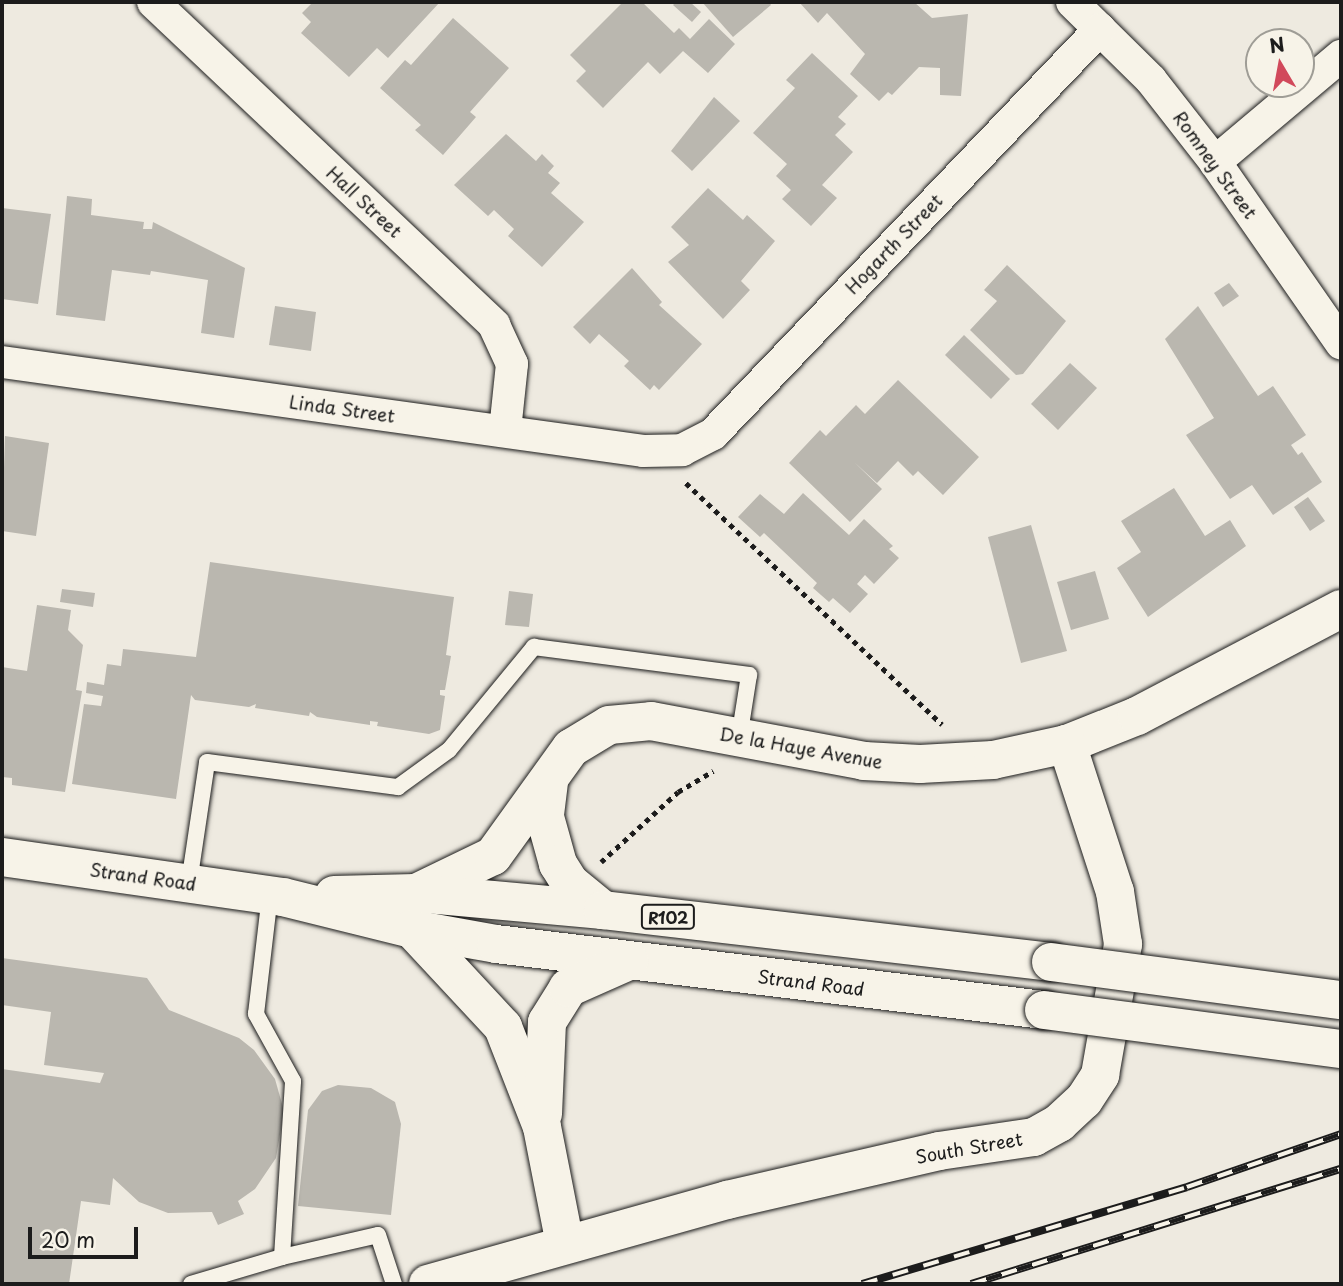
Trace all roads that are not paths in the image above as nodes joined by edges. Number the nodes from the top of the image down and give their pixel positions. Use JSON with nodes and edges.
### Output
{"nodes":[{"id":1,"x":153,"y":2,"type":"edge"},
{"id":2,"x":1072,"y":2,"type":"edge"},
{"id":3,"x":1100,"y":29,"type":"junction"},
{"id":4,"x":1341,"y":57,"type":"edge"},
{"id":5,"x":1215,"y":162,"type":"junction"},
{"id":6,"x":1341,"y":343,"type":"edge"},
{"id":7,"x":2,"y":362,"type":"edge"},
{"id":8,"x":505,"y":432,"type":"junction"},
{"id":9,"x":680,"y":463,"type":"joint"},
{"id":10,"x":1341,"y":609,"type":"edge"},
{"id":11,"x":1067,"y":744,"type":"junction"},
{"id":12,"x":730,"y":752,"type":"junction"},
{"id":13,"x":549,"y":782,"type":"junction"},
{"id":14,"x":2,"y":858,"type":"edge"},
{"id":15,"x":189,"y":883,"type":"junction"},
{"id":16,"x":277,"y":896,"type":"junction"},
{"id":17,"x":603,"y":910,"type":"junction"},
{"id":18,"x":414,"y":911,"type":"junction"},
{"id":19,"x":630,"y":961,"type":"junction"},
{"id":20,"x":1341,"y":1000,"type":"edge"},
{"id":21,"x":1341,"y":1049,"type":"edge"},
{"id":22,"x":542,"y":1127,"type":"junction"},
{"id":23,"x":565,"y":1244,"type":"junction"},
{"id":24,"x":282,"y":1257,"type":"junction"},
{"id":25,"x":191,"y":1284,"type":"edge"},
{"id":26,"x":394,"y":1284,"type":"edge"},
{"id":27,"x":428,"y":1284,"type":"edge"}],
"edges":[{"from":1,"to":8,"type":"street","name":"Hall Street"},
{"from":2,"to":3,"type":"street","name":"Romney Street"},
{"from":3,"to":5,"type":"street","name":"Romney Street"},
{"from":3,"to":9,"type":"street","name":"Hogarth Street"},
{"from":4,"to":5,"type":"street"},
{"from":5,"to":6,"type":"street","name":"Romney Street"},
{"from":7,"to":8,"type":"street","name":"Linda Street"},
{"from":8,"to":9,"type":"street","name":"Linda Street"},
{"from":10,"to":11,"type":"main road","name":"De la Haye Avenue"},
{"from":11,"to":12,"type":"main road","name":"De la Haye Avenue"},
{"from":11,"to":23,"type":"main road","name":"South Street"},
{"from":12,"to":13,"type":"main road","name":"De la Haye Avenue"},
{"from":12,"to":15,"type":"lane"},
{"from":13,"to":17,"type":"main road"},
{"from":13,"to":18,"type":"main road","name":"De la Haye Avenue"},
{"from":14,"to":15,"type":"main road","name":"Strand Road","number":"R102"},
{"from":15,"to":16,"type":"main road","name":"Strand Road","number":"R102"},
{"from":16,"to":18,"type":"main road","name":"Strand Road","number":"R102"},
{"from":16,"to":24,"type":"lane"},
{"from":17,"to":18,"type":"main road","name":"Strand Road","number":"R102"},
{"from":17,"to":20,"type":"main road","name":"Strand Road","number":"R102","bridge":true},
{"from":18,"to":19,"type":"main road","name":"Strand Road","number":"R102"},
{"from":18,"to":22,"type":"main road"},
{"from":19,"to":21,"type":"main road","name":"Strand Road","number":"R102","bridge":true},
{"from":19,"to":22,"type":"main road"},
{"from":22,"to":23,"type":"main road"},
{"from":23,"to":27,"type":"main road","name":"South Street"},
{"from":24,"to":25,"type":"lane"},
{"from":24,"to":26,"type":"lane"}]}
